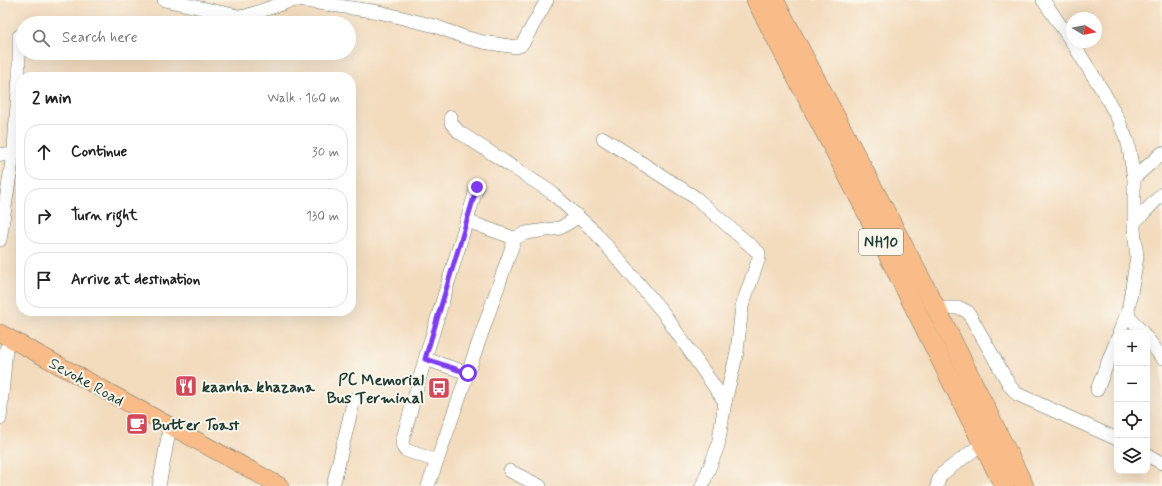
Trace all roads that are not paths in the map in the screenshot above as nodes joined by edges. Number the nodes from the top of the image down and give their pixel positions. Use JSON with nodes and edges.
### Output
{"nodes":[{"id":1,"x":164,"y":0,"type":"edge"},
{"id":2,"x":298,"y":0,"type":"edge"},
{"id":3,"x":547,"y":0,"type":"edge"},
{"id":4,"x":756,"y":0,"type":"edge"},
{"id":5,"x":774,"y":0,"type":"edge"},
{"id":6,"x":1043,"y":0,"type":"edge"},
{"id":7,"x":238,"y":16,"type":"edge"},
{"id":8,"x":246,"y":16,"type":"edge"},
{"id":9,"x":1066,"y":33,"type":"edge"},
{"id":10,"x":1076,"y":48,"type":"edge"},
{"id":11,"x":19,"y":60,"type":"edge"},
{"id":12,"x":19,"y":72,"type":"edge"},
{"id":13,"x":16,"y":94,"type":"edge"},
{"id":14,"x":451,"y":117,"type":"dead end"},
{"id":15,"x":603,"y":138,"type":"dead end"},
{"id":16,"x":1162,"y":153,"type":"edge"},
{"id":17,"x":6,"y":155,"type":"edge"},
{"id":18,"x":1134,"y":178,"type":"junction"},
{"id":19,"x":477,"y":187,"type":"dead end"},
{"id":20,"x":1162,"y":194,"type":"edge"},
{"id":21,"x":578,"y":217,"type":"junction"},
{"id":22,"x":467,"y":221,"type":"junction"},
{"id":23,"x":1135,"y":222,"type":"junction"},
{"id":24,"x":513,"y":239,"type":"junction"},
{"id":25,"x":0,"y":240,"type":"edge"},
{"id":26,"x":936,"y":308,"type":"junction"},
{"id":27,"x":1128,"y":311,"type":"junction"},
{"id":28,"x":1120,"y":330,"type":"edge"},
{"id":29,"x":1141,"y":330,"type":"edge"},
{"id":30,"x":4,"y":342,"type":"edge"},
{"id":31,"x":1150,"y":342,"type":"edge"},
{"id":32,"x":1114,"y":347,"type":"edge"},
{"id":33,"x":1162,"y":358,"type":"edge"},
{"id":34,"x":425,"y":359,"type":"junction"},
{"id":35,"x":468,"y":373,"type":"junction"},
{"id":36,"x":1097,"y":390,"type":"dead end"},
{"id":37,"x":354,"y":399,"type":"dead end"},
{"id":38,"x":724,"y":402,"type":"junction"},
{"id":39,"x":0,"y":419,"type":"edge"},
{"id":40,"x":169,"y":432,"type":"junction"},
{"id":41,"x":1115,"y":438,"type":"edge"},
{"id":42,"x":983,"y":443,"type":"junction"},
{"id":43,"x":1150,"y":457,"type":"edge"},
{"id":44,"x":437,"y":461,"type":"junction"},
{"id":45,"x":1162,"y":463,"type":"edge"},
{"id":46,"x":510,"y":471,"type":"dead end"},
{"id":47,"x":159,"y":486,"type":"edge"},
{"id":48,"x":258,"y":486,"type":"edge"},
{"id":49,"x":280,"y":486,"type":"edge"},
{"id":50,"x":333,"y":486,"type":"edge"},
{"id":51,"x":428,"y":486,"type":"edge"},
{"id":52,"x":540,"y":486,"type":"edge"},
{"id":53,"x":702,"y":486,"type":"edge"},
{"id":54,"x":937,"y":486,"type":"edge"},
{"id":55,"x":1004,"y":486,"type":"edge"},
{"id":56,"x":1024,"y":486,"type":"edge"}],
"edges":[{"from":1,"to":7,"type":"street"},
{"from":2,"to":3,"type":"street"},
{"from":2,"to":8,"type":"street"},
{"from":4,"to":42,"type":"highway","number":"NH10"},
{"from":5,"to":26,"type":"highway"},
{"from":6,"to":9,"type":"street"},
{"from":10,"to":18,"type":"street"},
{"from":11,"to":12,"type":"street"},
{"from":13,"to":17,"type":"street"},
{"from":14,"to":21,"type":"street"},
{"from":15,"to":38,"type":"street"},
{"from":16,"to":18,"type":"street"},
{"from":17,"to":25,"type":"street"},
{"from":18,"to":23,"type":"street"},
{"from":19,"to":22,"type":"street"},
{"from":20,"to":23,"type":"street"},
{"from":21,"to":24,"type":"street"},
{"from":21,"to":38,"type":"street"},
{"from":22,"to":24,"type":"street"},
{"from":22,"to":34,"type":"street"},
{"from":23,"to":27,"type":"street"},
{"from":24,"to":35,"type":"street"},
{"from":26,"to":41,"type":"street"},
{"from":26,"to":56,"type":"highway"},
{"from":27,"to":28,"type":"street"},
{"from":27,"to":29,"type":"street"},
{"from":30,"to":39,"type":"street"},
{"from":30,"to":40,"type":"main road","name":"Sevoke Road"},
{"from":31,"to":33,"type":"street"},
{"from":32,"to":36,"type":"street"},
{"from":34,"to":35,"type":"street"},
{"from":34,"to":44,"type":"street"},
{"from":35,"to":44,"type":"street"},
{"from":37,"to":50,"type":"street"},
{"from":38,"to":53,"type":"street"},
{"from":40,"to":47,"type":"street"},
{"from":40,"to":48,"type":"main road","name":"Sevoke Road"},
{"from":40,"to":49,"type":"main road","name":"Sevoke Road"},
{"from":42,"to":54,"type":"street"},
{"from":42,"to":55,"type":"highway","number":"NH10"},
{"from":43,"to":45,"type":"street"},
{"from":44,"to":51,"type":"street"},
{"from":46,"to":52,"type":"street"}]}
